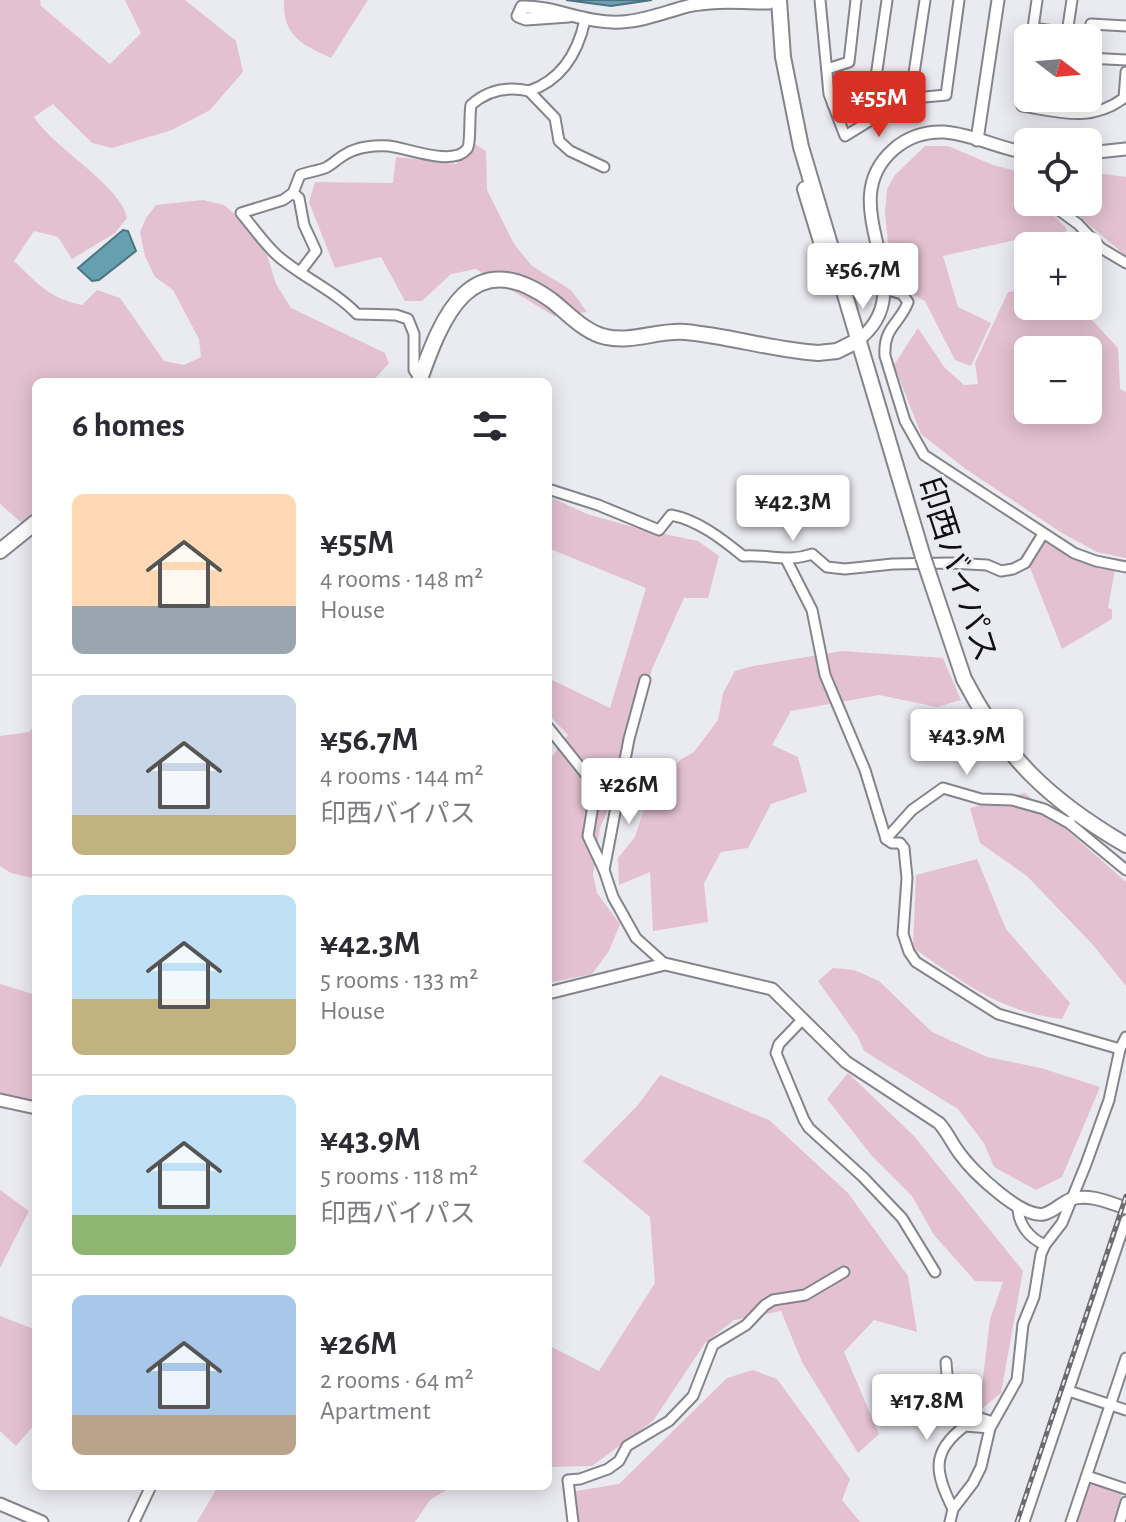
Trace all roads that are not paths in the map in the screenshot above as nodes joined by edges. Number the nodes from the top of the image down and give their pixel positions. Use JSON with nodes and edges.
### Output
{"nodes":[{"id":1,"x":820,"y":0,"type":"edge"},
{"id":2,"x":856,"y":0,"type":"edge"},
{"id":3,"x":887,"y":0,"type":"edge"},
{"id":4,"x":925,"y":0,"type":"edge"},
{"id":5,"x":959,"y":0,"type":"edge"},
{"id":6,"x":998,"y":0,"type":"edge"},
{"id":7,"x":1037,"y":0,"type":"edge"},
{"id":8,"x":1072,"y":0,"type":"edge"},
{"id":9,"x":773,"y":1,"type":"edge"},
{"id":10,"x":569,"y":16,"type":"dead end"},
{"id":11,"x":585,"y":20,"type":"junction"},
{"id":12,"x":1033,"y":24,"type":"edge"},
{"id":13,"x":1068,"y":24,"type":"edge"},
{"id":14,"x":1102,"y":25,"type":"edge"},
{"id":15,"x":1126,"y":26,"type":"edge"},
{"id":16,"x":1102,"y":59,"type":"edge"},
{"id":17,"x":1126,"y":60,"type":"edge"},
{"id":18,"x":827,"y":69,"type":"junction"},
{"id":19,"x":1126,"y":72,"type":"edge"},
{"id":20,"x":529,"y":91,"type":"junction"},
{"id":21,"x":910,"y":100,"type":"junction"},
{"id":22,"x":833,"y":105,"type":"junction"},
{"id":23,"x":1102,"y":110,"type":"edge"},
{"id":24,"x":1061,"y":112,"type":"edge"},
{"id":25,"x":1093,"y":112,"type":"edge"},
{"id":26,"x":977,"y":140,"type":"junction"},
{"id":27,"x":1014,"y":149,"type":"edge"},
{"id":28,"x":1126,"y":149,"type":"edge"},
{"id":29,"x":1102,"y":152,"type":"edge"},
{"id":30,"x":604,"y":167,"type":"dead end"},
{"id":31,"x":293,"y":193,"type":"junction"},
{"id":32,"x":1067,"y":216,"type":"edge"},
{"id":33,"x":1126,"y":263,"type":"edge"},
{"id":34,"x":300,"y":272,"type":"junction"},
{"id":35,"x":885,"y":289,"type":"junction"},
{"id":36,"x":857,"y":341,"type":"junction"},
{"id":37,"x":418,"y":378,"type":"edge"},
{"id":38,"x":420,"y":378,"type":"edge"},
{"id":39,"x":552,"y":490,"type":"edge"},
{"id":40,"x":32,"y":525,"type":"edge"},
{"id":41,"x":1043,"y":534,"type":"junction"},
{"id":42,"x":0,"y":551,"type":"edge"},
{"id":43,"x":787,"y":561,"type":"junction"},
{"id":44,"x":1126,"y":567,"type":"edge"},
{"id":45,"x":645,"y":680,"type":"dead end"},
{"id":46,"x":552,"y":732,"type":"edge"},
{"id":47,"x":1072,"y":818,"type":"junction"},
{"id":48,"x":886,"y":839,"type":"junction"},
{"id":49,"x":1126,"y":845,"type":"edge"},
{"id":50,"x":604,"y":870,"type":"junction"},
{"id":51,"x":1126,"y":870,"type":"edge"},
{"id":52,"x":665,"y":964,"type":"junction"},
{"id":53,"x":552,"y":992,"type":"edge"},
{"id":54,"x":803,"y":1019,"type":"junction"},
{"id":55,"x":1126,"y":1037,"type":"edge"},
{"id":56,"x":1120,"y":1049,"type":"junction"},
{"id":57,"x":0,"y":1100,"type":"edge"},
{"id":58,"x":32,"y":1107,"type":"edge"},
{"id":59,"x":1071,"y":1199,"type":"junction"},
{"id":60,"x":1018,"y":1207,"type":"junction"},
{"id":61,"x":1126,"y":1208,"type":"edge"},
{"id":62,"x":1126,"y":1220,"type":"edge"},
{"id":63,"x":1045,"y":1245,"type":"junction"},
{"id":64,"x":1114,"y":1259,"type":"junction"},
{"id":65,"x":1126,"y":1263,"type":"edge"},
{"id":66,"x":844,"y":1272,"type":"dead end"},
{"id":67,"x":935,"y":1272,"type":"dead end"},
{"id":68,"x":1126,"y":1358,"type":"edge"},
{"id":69,"x":946,"y":1362,"type":"dead end"},
{"id":70,"x":1069,"y":1391,"type":"junction"},
{"id":71,"x":1110,"y":1405,"type":"junction"},
{"id":72,"x":1126,"y":1410,"type":"edge"},
{"id":73,"x":991,"y":1425,"type":"junction"},
{"id":74,"x":1087,"y":1476,"type":"junction"},
{"id":75,"x":1126,"y":1489,"type":"edge"},
{"id":76,"x":149,"y":1490,"type":"edge"},
{"id":77,"x":1126,"y":1502,"type":"edge"},
{"id":78,"x":0,"y":1504,"type":"edge"},
{"id":79,"x":953,"y":1509,"type":"junction"},
{"id":80,"x":1027,"y":1521,"type":"edge"},
{"id":81,"x":42,"y":1522,"type":"edge"},
{"id":82,"x":134,"y":1522,"type":"edge"},
{"id":83,"x":573,"y":1522,"type":"edge"},
{"id":84,"x":950,"y":1522,"type":"edge"},
{"id":85,"x":1071,"y":1522,"type":"edge"},
{"id":86,"x":1120,"y":1522,"type":"edge"}],
"edges":[{"from":1,"to":18,"type":"street"},
{"from":2,"to":18,"type":"street"},
{"from":3,"to":22,"type":"street"},
{"from":4,"to":21,"type":"street"},
{"from":5,"to":21,"type":"street"},
{"from":6,"to":26,"type":"street"},
{"from":7,"to":12,"type":"street"},
{"from":8,"to":13,"type":"street"},
{"from":9,"to":11,"type":"street"},
{"from":9,"to":36,"type":"main road","name":"印西バイパス"},
{"from":10,"to":11,"type":"street"},
{"from":11,"to":20,"type":"street"},
{"from":14,"to":15,"type":"street"},
{"from":16,"to":17,"type":"street"},
{"from":18,"to":22,"type":"street"},
{"from":19,"to":23,"type":"street"},
{"from":20,"to":30,"type":"street"},
{"from":20,"to":31,"type":"street"},
{"from":21,"to":22,"type":"street"},
{"from":24,"to":25,"type":"street"},
{"from":26,"to":27,"type":"street"},
{"from":26,"to":35,"type":"street"},
{"from":28,"to":29,"type":"street"},
{"from":31,"to":34,"type":"street"},
{"from":31,"to":34,"type":"street"},
{"from":32,"to":33,"type":"street"},
{"from":34,"to":37,"type":"street"},
{"from":35,"to":36,"type":"street"},
{"from":35,"to":41,"type":"street"},
{"from":36,"to":38,"type":"main road"},
{"from":36,"to":47,"type":"main road","name":"印西バイパス","bridge":true},
{"from":39,"to":43,"type":"street"},
{"from":40,"to":42,"type":"main road"},
{"from":41,"to":43,"type":"street"},
{"from":41,"to":44,"type":"street"},
{"from":43,"to":48,"type":"street"},
{"from":45,"to":50,"type":"street"},
{"from":46,"to":50,"type":"street"},
{"from":47,"to":48,"type":"street"},
{"from":47,"to":49,"type":"main road","name":"印西バイパス"},
{"from":47,"to":51,"type":"street"},
{"from":48,"to":56,"type":"street"},
{"from":50,"to":52,"type":"street"},
{"from":52,"to":53,"type":"street"},
{"from":52,"to":54,"type":"street"},
{"from":54,"to":60,"type":"street"},
{"from":54,"to":67,"type":"street"},
{"from":55,"to":56,"type":"street"},
{"from":56,"to":59,"type":"street"},
{"from":57,"to":58,"type":"street"},
{"from":59,"to":60,"type":"street"},
{"from":59,"to":61,"type":"street"},
{"from":59,"to":63,"type":"street"},
{"from":60,"to":63,"type":"street"},
{"from":62,"to":64,"type":"street"},
{"from":63,"to":73,"type":"street"},
{"from":64,"to":65,"type":"street"},
{"from":64,"to":70,"type":"street"},
{"from":66,"to":83,"type":"street"},
{"from":68,"to":71,"type":"street"},
{"from":69,"to":73,"type":"street"},
{"from":70,"to":71,"type":"street"},
{"from":70,"to":80,"type":"street"},
{"from":71,"to":72,"type":"street"},
{"from":71,"to":74,"type":"street"},
{"from":73,"to":79,"type":"street"},
{"from":73,"to":79,"type":"street"},
{"from":74,"to":75,"type":"street"},
{"from":74,"to":85,"type":"street"},
{"from":76,"to":82,"type":"street"},
{"from":77,"to":86,"type":"street"},
{"from":78,"to":81,"type":"street"},
{"from":79,"to":84,"type":"street"}]}
